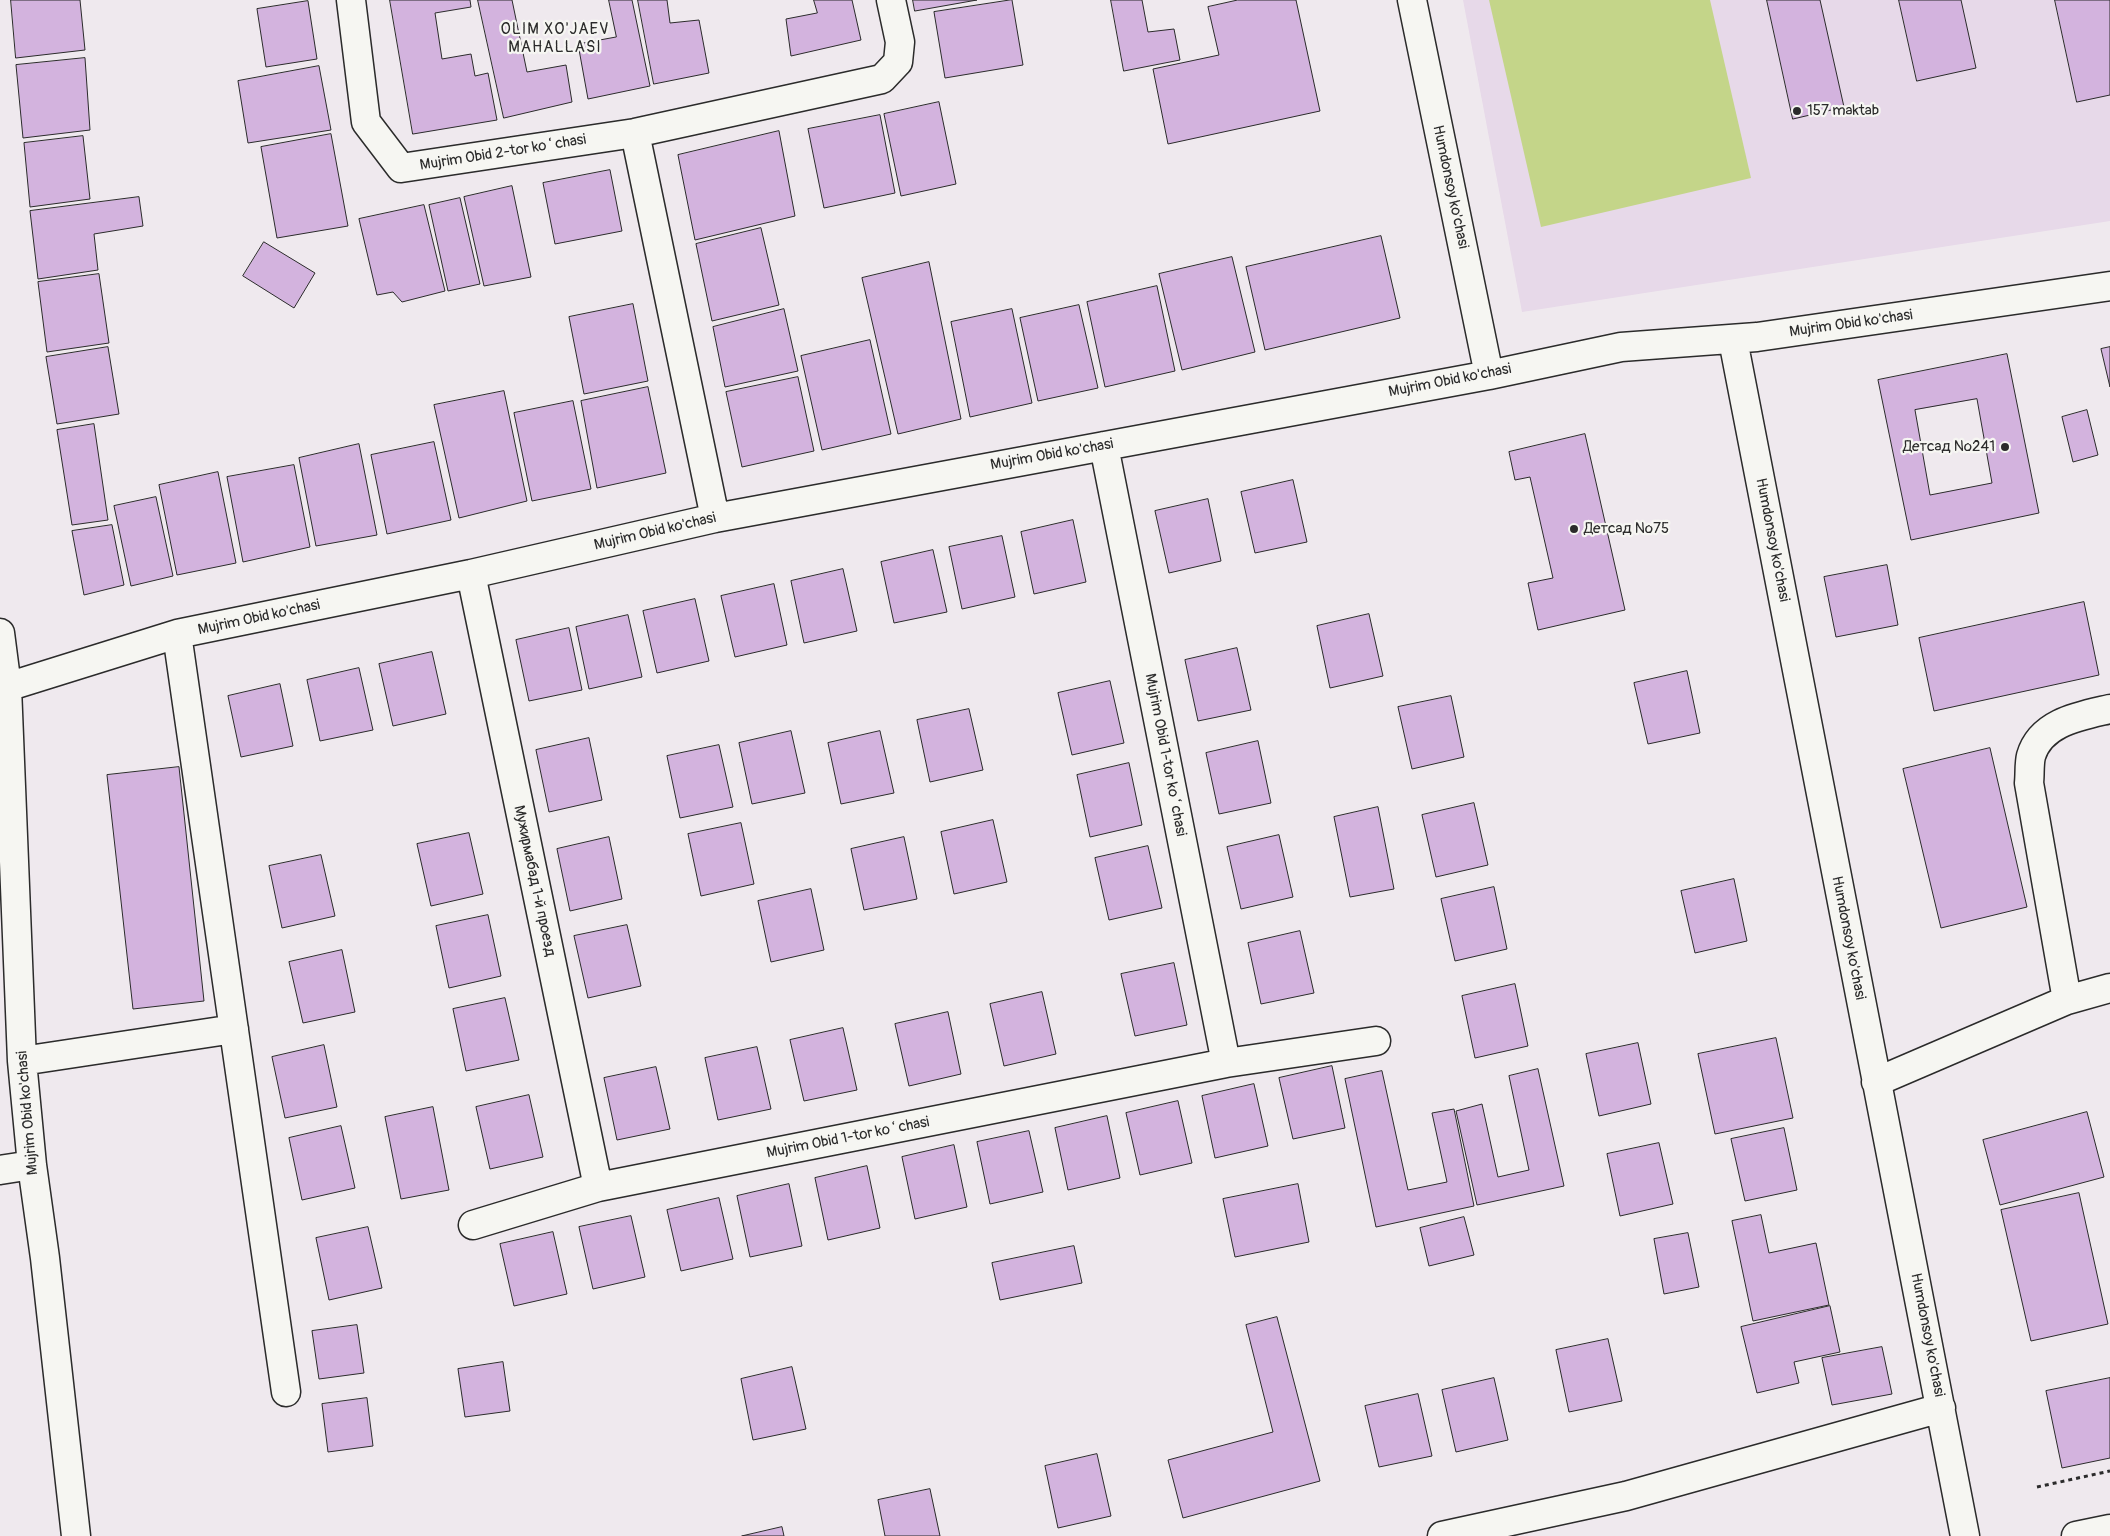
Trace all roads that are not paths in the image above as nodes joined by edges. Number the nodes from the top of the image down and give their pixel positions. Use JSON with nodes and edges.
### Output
{"nodes":[{"id":1,"x":350,"y":0,"type":"edge"},
{"id":2,"x":891,"y":0,"type":"edge"},
{"id":3,"x":1412,"y":0,"type":"edge"},
{"id":4,"x":635,"y":132,"type":"junction"},
{"id":5,"x":2110,"y":286,"type":"edge"},
{"id":6,"x":1734,"y":340,"type":"junction"},
{"id":7,"x":1489,"y":374,"type":"junction"},
{"id":8,"x":1104,"y":446,"type":"junction"},
{"id":9,"x":715,"y":518,"type":"junction"},
{"id":10,"x":471,"y":574,"type":"junction"},
{"id":11,"x":0,"y":633,"type":"edge"},
{"id":12,"x":178,"y":634,"type":"junction"},
{"id":13,"x":6,"y":688,"type":"junction"},
{"id":14,"x":2110,"y":709,"type":"edge"},
{"id":15,"x":2110,"y":988,"type":"edge"},
{"id":16,"x":2067,"y":1000,"type":"junction"},
{"id":17,"x":234,"y":1029,"type":"junction"},
{"id":18,"x":1376,"y":1041,"type":"dead end"},
{"id":19,"x":22,"y":1061,"type":"junction"},
{"id":20,"x":1226,"y":1064,"type":"junction"},
{"id":21,"x":1876,"y":1082,"type":"junction"},
{"id":22,"x":32,"y":1165,"type":"junction"},
{"id":23,"x":0,"y":1170,"type":"edge"},
{"id":24,"x":598,"y":1187,"type":"junction"},
{"id":25,"x":473,"y":1225,"type":"dead end"},
{"id":26,"x":286,"y":1392,"type":"dead end"},
{"id":27,"x":1942,"y":1408,"type":"junction"},
{"id":28,"x":2110,"y":1529,"type":"edge"},
{"id":29,"x":76,"y":1536,"type":"edge"},
{"id":30,"x":1442,"y":1536,"type":"edge"},
{"id":31,"x":1965,"y":1536,"type":"edge"},
{"id":32,"x":2076,"y":1536,"type":"edge"}],
"edges":[{"from":1,"to":4,"type":"street","name":"Mujrim Obid 2-tor koʻchasi"},
{"from":2,"to":4,"type":"street","name":"Mujrim Obid 2-tor koʻchasi"},
{"from":3,"to":7,"type":"street","name":"Humdonsoy ko'chasi"},
{"from":4,"to":9,"type":"street"},
{"from":5,"to":6,"type":"street","name":"Mujrim Obid ko'chasi"},
{"from":6,"to":7,"type":"street","name":"Mujrim Obid ko'chasi"},
{"from":6,"to":21,"type":"street","name":"Humdonsoy ko'chasi"},
{"from":7,"to":8,"type":"street","name":"Mujrim Obid ko'chasi"},
{"from":8,"to":9,"type":"street","name":"Mujrim Obid ko'chasi"},
{"from":8,"to":20,"type":"street","name":"Mujrim Obid 1-tor koʻchasi"},
{"from":9,"to":10,"type":"street","name":"Mujrim Obid ko'chasi"},
{"from":10,"to":12,"type":"street","name":"Mujrim Obid ko'chasi"},
{"from":10,"to":24,"type":"street","name":"Мужирмабад 1-й проезд"},
{"from":11,"to":13,"type":"street","name":"Mujrim Obid ko'chasi"},
{"from":12,"to":13,"type":"street","name":"Mujrim Obid ko'chasi"},
{"from":12,"to":17,"type":"street"},
{"from":13,"to":19,"type":"street","name":"Mujrim Obid ko'chasi"},
{"from":14,"to":16,"type":"street"},
{"from":15,"to":16,"type":"street"},
{"from":16,"to":21,"type":"street"},
{"from":17,"to":19,"type":"street"},
{"from":17,"to":26,"type":"street"},
{"from":18,"to":20,"type":"street","name":"Mujrim Obid 1-tor koʻchasi"},
{"from":19,"to":22,"type":"street","name":"Mujrim Obid ko'chasi"},
{"from":20,"to":24,"type":"street","name":"Mujrim Obid 1-tor koʻchasi"},
{"from":21,"to":27,"type":"street","name":"Humdonsoy ko'chasi"},
{"from":22,"to":23,"type":"street"},
{"from":22,"to":29,"type":"street","name":"Mujrim Obid ko'chasi"},
{"from":24,"to":25,"type":"street","name":"Mujrim Obid 1-tor koʻchasi"},
{"from":27,"to":30,"type":"street"},
{"from":27,"to":31,"type":"street","name":"Humdonsoy ko'chasi"},
{"from":28,"to":32,"type":"street"}]}
